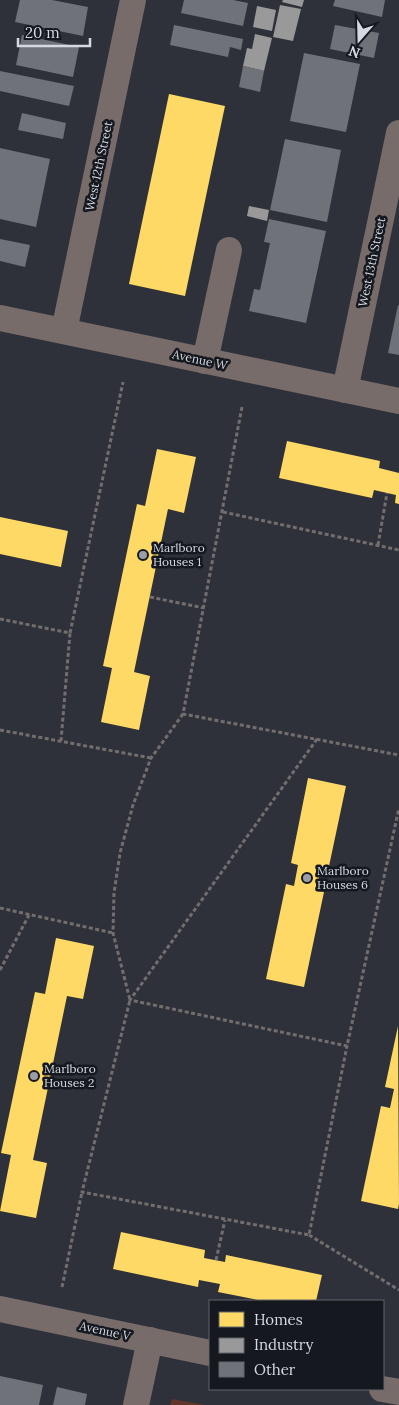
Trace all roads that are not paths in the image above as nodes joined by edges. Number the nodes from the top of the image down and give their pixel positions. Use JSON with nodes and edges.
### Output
{"nodes":[{"id":1,"x":133,"y":0,"type":"edge"},
{"id":2,"x":399,"y":133,"type":"edge"},
{"id":3,"x":229,"y":250,"type":"dead end"},
{"id":4,"x":0,"y":318,"type":"edge"},
{"id":5,"x":64,"y":331,"type":"junction"},
{"id":6,"x":205,"y":361,"type":"junction"},
{"id":7,"x":345,"y":390,"type":"junction"},
{"id":8,"x":399,"y":402,"type":"edge"},
{"id":9,"x":0,"y":1310,"type":"edge"},
{"id":10,"x":150,"y":1340,"type":"junction"},
{"id":11,"x":209,"y":1353,"type":"edge"},
{"id":12,"x":384,"y":1389,"type":"edge"},
{"id":13,"x":399,"y":1392,"type":"edge"},
{"id":14,"x":136,"y":1405,"type":"edge"}],
"edges":[{"from":1,"to":5,"type":"street","name":"West 12th Street"},
{"from":2,"to":7,"type":"street","name":"West 13th Street"},
{"from":3,"to":6,"type":"street"},
{"from":4,"to":5,"type":"street","name":"Avenue W"},
{"from":5,"to":6,"type":"street","name":"Avenue W"},
{"from":6,"to":7,"type":"street","name":"Avenue W"},
{"from":7,"to":8,"type":"street","name":"Avenue W"},
{"from":9,"to":10,"type":"street","name":"Avenue V"},
{"from":10,"to":11,"type":"street","name":"Avenue V"},
{"from":10,"to":14,"type":"street"},
{"from":12,"to":13,"type":"street"}]}
